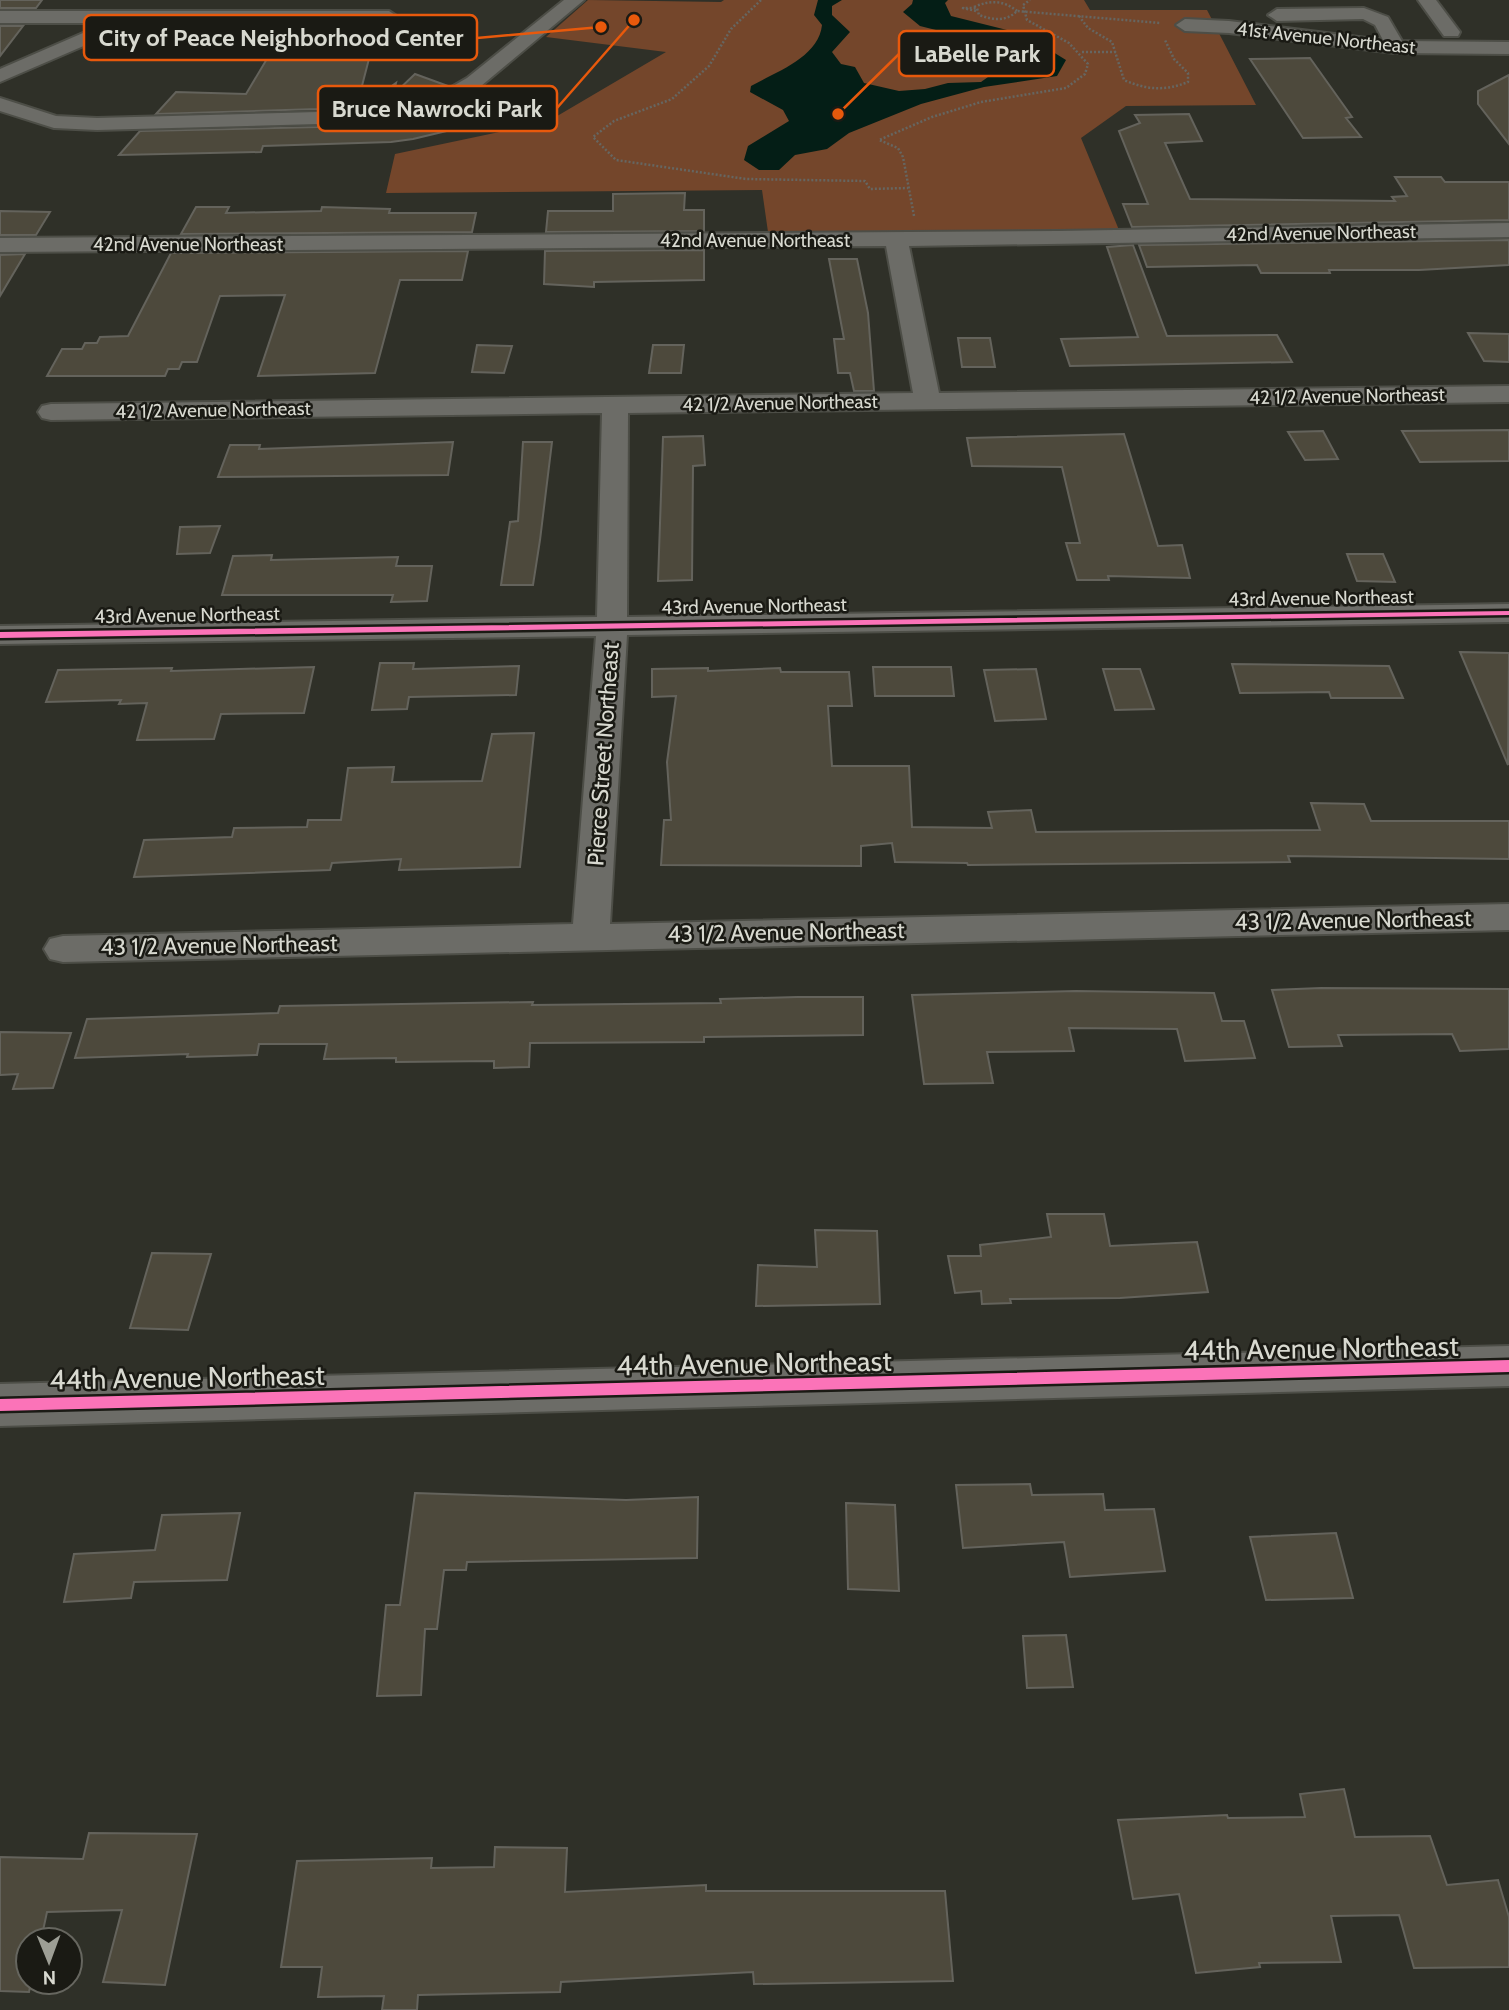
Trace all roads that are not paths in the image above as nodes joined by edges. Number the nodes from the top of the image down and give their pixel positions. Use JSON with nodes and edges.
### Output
{"nodes":[{"id":1,"x":173,"y":0,"type":"edge"},
{"id":2,"x":363,"y":0,"type":"edge"},
{"id":3,"x":575,"y":0,"type":"edge"},
{"id":4,"x":1427,"y":0,"type":"edge"},
{"id":5,"x":137,"y":16,"type":"junction"},
{"id":6,"x":0,"y":17,"type":"edge"},
{"id":7,"x":327,"y":17,"type":"junction"},
{"id":8,"x":389,"y":17,"type":"dead end"},
{"id":9,"x":1185,"y":25,"type":"road end"},
{"id":10,"x":1248,"y":30,"type":"junction"},
{"id":11,"x":1451,"y":32,"type":"junction"},
{"id":12,"x":1509,"y":32,"type":"edge"},
{"id":13,"x":1395,"y":47,"type":"junction"},
{"id":14,"x":1467,"y":48,"type":"junction"},
{"id":15,"x":1509,"y":48,"type":"edge"},
{"id":16,"x":0,"y":76,"type":"edge"},
{"id":17,"x":0,"y":104,"type":"edge"},
{"id":18,"x":1509,"y":230,"type":"edge"},
{"id":19,"x":896,"y":239,"type":"junction"},
{"id":20,"x":0,"y":245,"type":"edge"},
{"id":21,"x":1509,"y":394,"type":"edge"},
{"id":22,"x":927,"y":401,"type":"junction"},
{"id":23,"x":615,"y":405,"type":"junction"},
{"id":24,"x":51,"y":412,"type":"dead end"},
{"id":25,"x":1509,"y":613,"type":"edge"},
{"id":26,"x":611,"y":626,"type":"junction"},
{"id":27,"x":0,"y":635,"type":"edge"},
{"id":28,"x":1509,"y":917,"type":"edge"},
{"id":29,"x":591,"y":936,"type":"junction"},
{"id":30,"x":63,"y":948,"type":"dead end"},
{"id":31,"x":1509,"y":1366,"type":"edge"},
{"id":32,"x":0,"y":1405,"type":"edge"}],
"edges":[{"from":1,"to":5,"type":"street"},
{"from":2,"to":7,"type":"street"},
{"from":3,"to":17,"type":"street"},
{"from":4,"to":11,"type":"street"},
{"from":5,"to":6,"type":"street"},
{"from":5,"to":7,"type":"street"},
{"from":5,"to":16,"type":"street"},
{"from":7,"to":8,"type":"street"},
{"from":9,"to":10,"type":"street","name":"41st Avenue Northeast"},
{"from":10,"to":13,"type":"street","name":"41st Avenue Northeast"},
{"from":10,"to":13,"type":"street"},
{"from":11,"to":12,"type":"street"},
{"from":11,"to":14,"type":"street"},
{"from":13,"to":14,"type":"street","name":"41st Avenue Northeast"},
{"from":14,"to":15,"type":"street","name":"41st Avenue Northeast"},
{"from":18,"to":19,"type":"street","name":"42nd Avenue Northeast"},
{"from":19,"to":20,"type":"street","name":"42nd Avenue Northeast"},
{"from":19,"to":22,"type":"street"},
{"from":21,"to":22,"type":"street","name":"42 1/2 Avenue Northeast"},
{"from":22,"to":23,"type":"street","name":"42 1/2 Avenue Northeast"},
{"from":23,"to":24,"type":"street","name":"42 1/2 Avenue Northeast"},
{"from":23,"to":26,"type":"street","name":"Pierce Street Northeast"},
{"from":25,"to":26,"type":"street","name":"43rd Avenue Northeast"},
{"from":26,"to":27,"type":"street","name":"43rd Avenue Northeast"},
{"from":26,"to":29,"type":"street","name":"Pierce Street Northeast"},
{"from":28,"to":29,"type":"street","name":"43 1/2 Avenue Northeast"},
{"from":29,"to":30,"type":"street","name":"43 1/2 Avenue Northeast"},
{"from":31,"to":32,"type":"street","name":"44th Avenue Northeast"}]}
